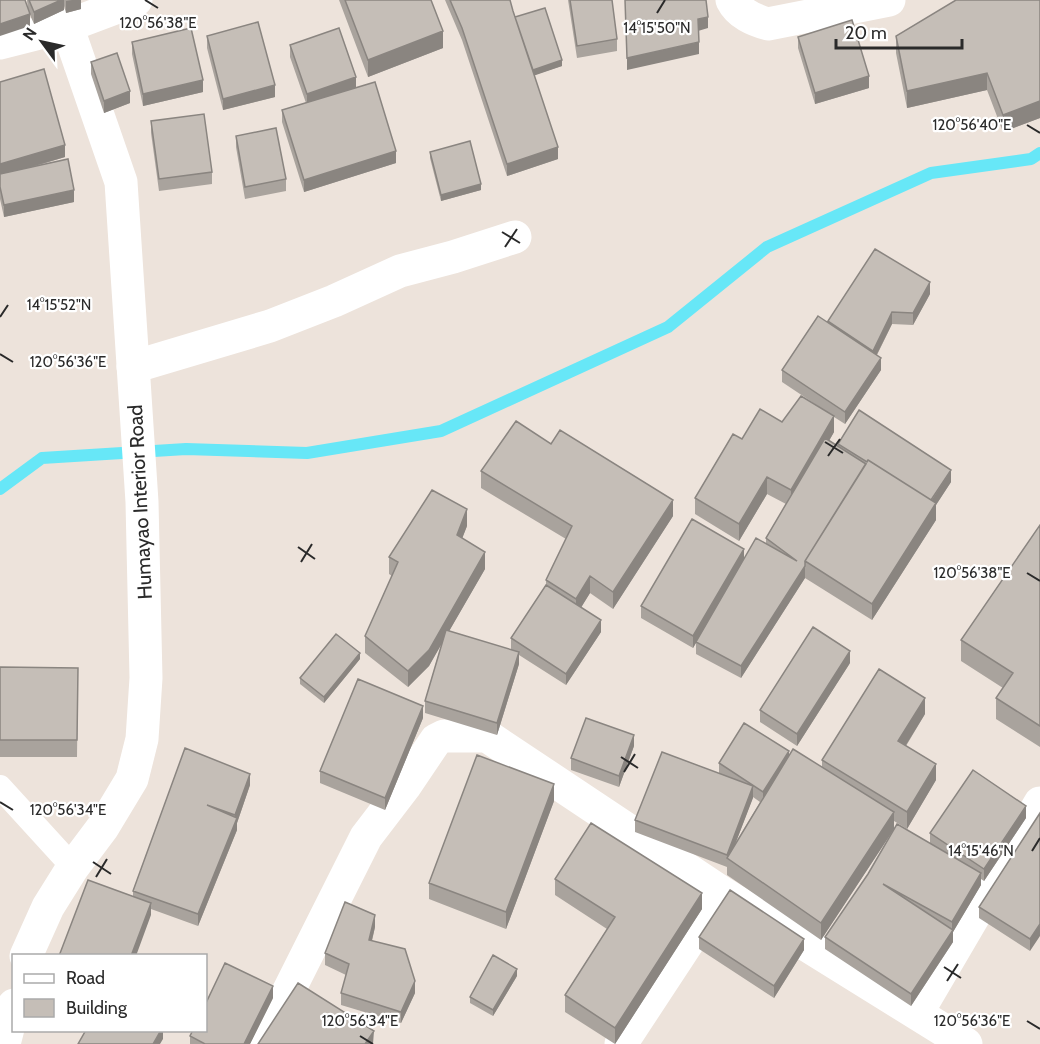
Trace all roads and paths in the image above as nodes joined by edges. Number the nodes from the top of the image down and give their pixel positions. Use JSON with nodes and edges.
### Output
{"nodes":[{"id":1,"x":136,"y":0,"type":"edge"},
{"id":2,"x":732,"y":0,"type":"edge"},
{"id":3,"x":889,"y":0,"type":"edge"},
{"id":4,"x":67,"y":26,"type":"junction"},
{"id":5,"x":0,"y":43,"type":"edge"},
{"id":6,"x":515,"y":237,"type":"dead end"},
{"id":7,"x":133,"y":367,"type":"junction"},
{"id":8,"x":0,"y":786,"type":"edge"},
{"id":9,"x":1040,"y":803,"type":"edge"},
{"id":10,"x":73,"y":867,"type":"junction"},
{"id":11,"x":721,"y":892,"type":"junction"},
{"id":12,"x":27,"y":954,"type":"edge"},
{"id":13,"x":12,"y":1013,"type":"edge"},
{"id":14,"x":921,"y":1026,"type":"edge"},
{"id":15,"x":4,"y":1044,"type":"edge"},
{"id":16,"x":262,"y":1044,"type":"edge"},
{"id":17,"x":621,"y":1044,"type":"edge"},
{"id":18,"x":966,"y":1044,"type":"edge"}],
"edges":[{"from":1,"to":4,"type":"street"},
{"from":2,"to":3,"type":"street"},
{"from":4,"to":5,"type":"street"},
{"from":4,"to":7,"type":"street","name":"Humayao Interior Road"},
{"from":6,"to":7,"type":"street"},
{"from":7,"to":10,"type":"street","name":"Humayao Interior Road"},
{"from":8,"to":10,"type":"lane"},
{"from":9,"to":14,"type":"street"},
{"from":10,"to":12,"type":"street","name":"Humayao Interior Road"},
{"from":11,"to":14,"type":"street"},
{"from":11,"to":16,"type":"street"},
{"from":11,"to":17,"type":"street"},
{"from":13,"to":15,"type":"street"},
{"from":14,"to":18,"type":"street"}]}
